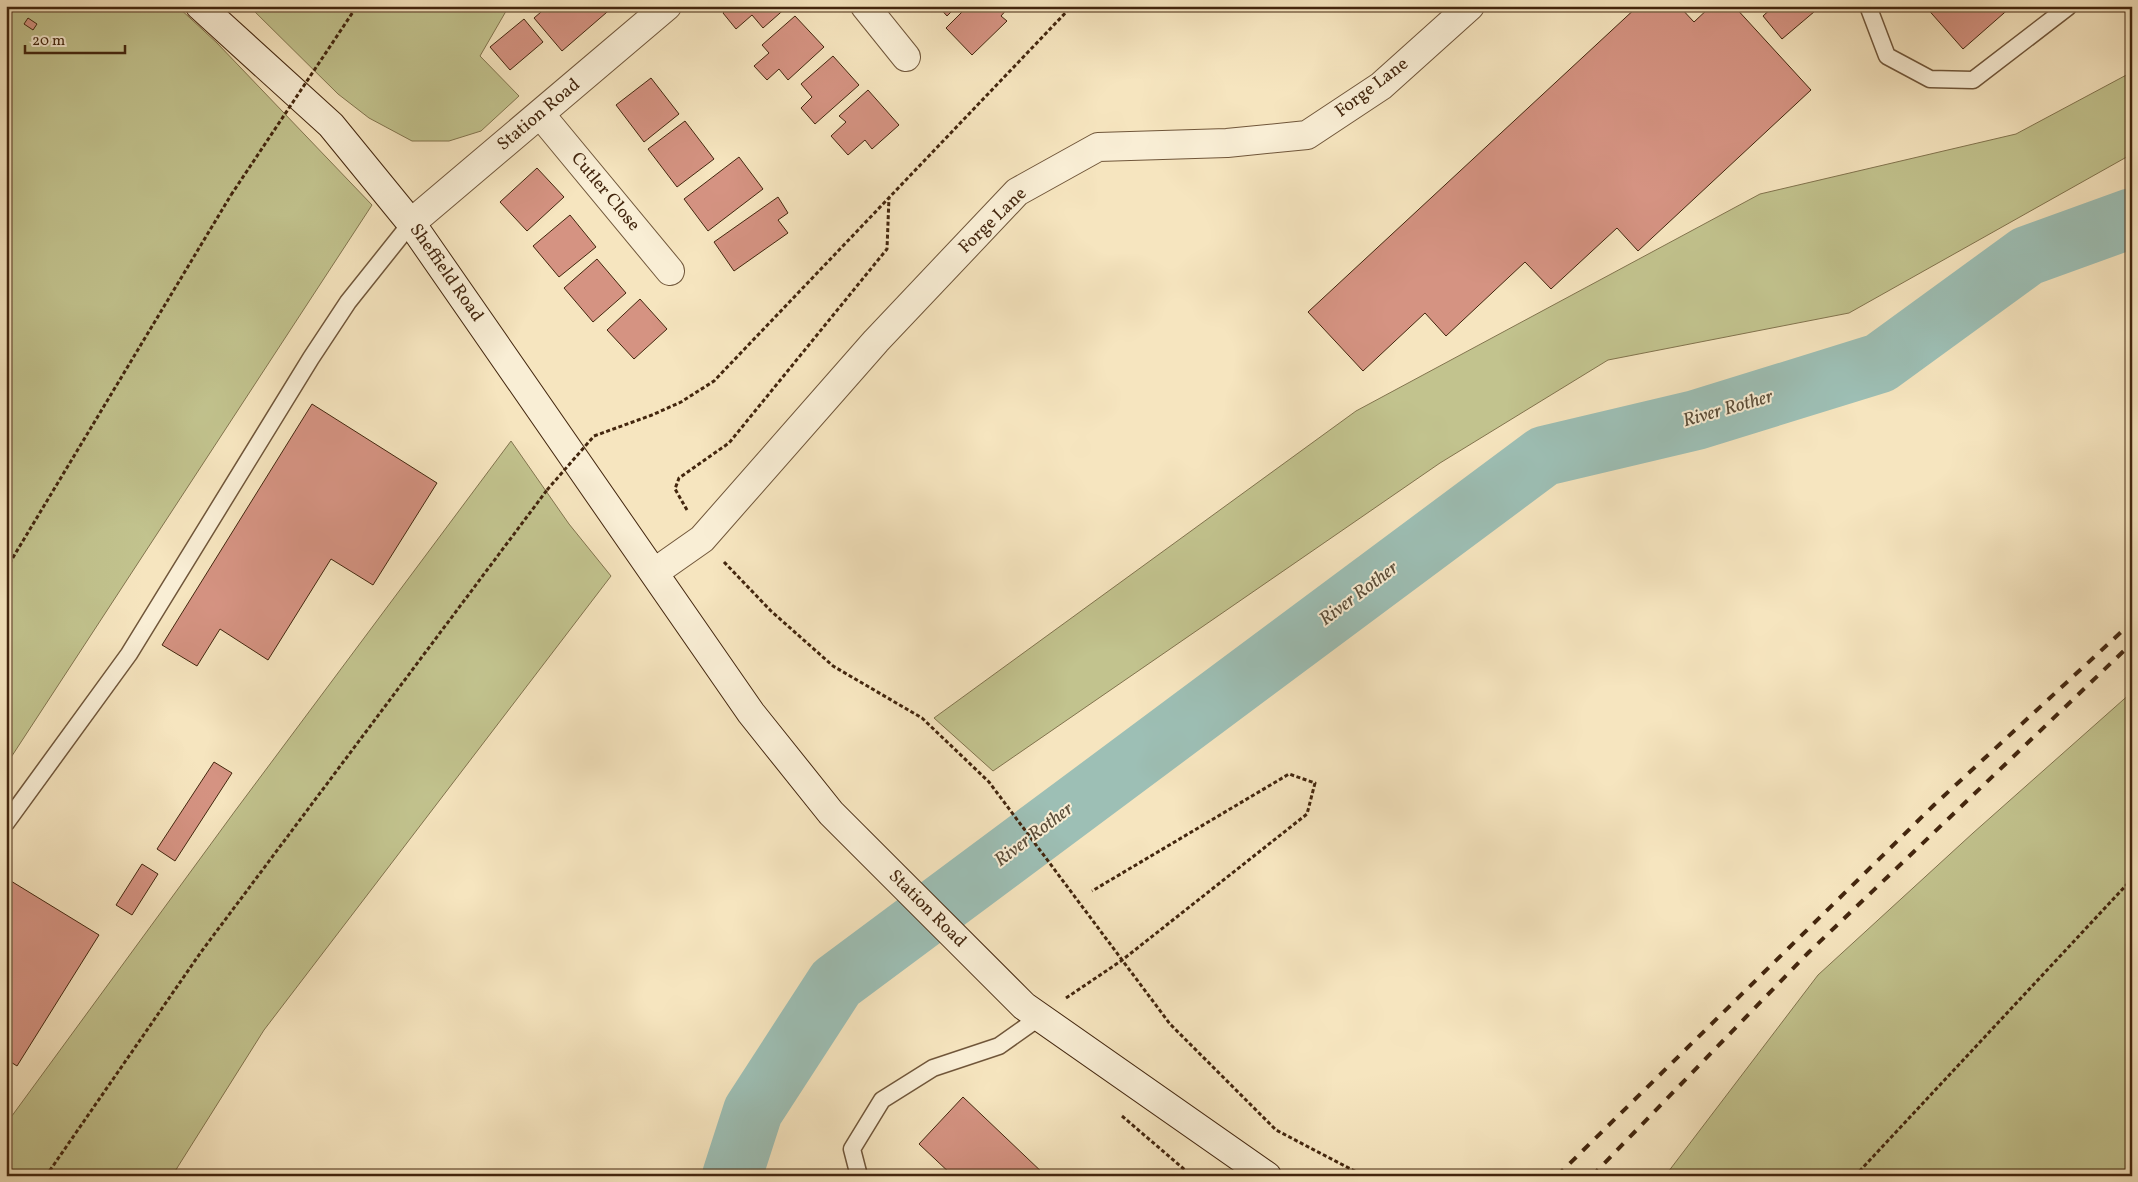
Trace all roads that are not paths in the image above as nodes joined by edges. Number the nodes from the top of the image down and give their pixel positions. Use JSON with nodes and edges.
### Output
{"nodes":[{"id":1,"x":200,"y":6,"type":"edge"},
{"id":2,"x":667,"y":6,"type":"edge"},
{"id":3,"x":865,"y":6,"type":"edge"},
{"id":4,"x":1470,"y":6,"type":"edge"},
{"id":5,"x":1868,"y":6,"type":"edge"},
{"id":6,"x":2068,"y":7,"type":"edge"},
{"id":7,"x":906,"y":57,"type":"dead end"},
{"id":8,"x":540,"y":114,"type":"junction"},
{"id":9,"x":412,"y":223,"type":"junction"},
{"id":10,"x":670,"y":271,"type":"dead end"},
{"id":11,"x":655,"y":572,"type":"junction"},
{"id":12,"x":6,"y":822,"type":"edge"},
{"id":13,"x":1040,"y":1017,"type":"junction"},
{"id":14,"x":859,"y":1176,"type":"edge"},
{"id":15,"x":1267,"y":1176,"type":"edge"}],
"edges":[{"from":1,"to":9,"type":"street","name":"Sheffield Road"},
{"from":2,"to":8,"type":"street","name":"Station Road"},
{"from":3,"to":7,"type":"street"},
{"from":4,"to":11,"type":"street","name":"Forge Lane"},
{"from":5,"to":6,"type":"lane"},
{"from":8,"to":9,"type":"street","name":"Station Road"},
{"from":8,"to":10,"type":"street","name":"Cutler Close"},
{"from":9,"to":11,"type":"street","name":"Sheffield Road"},
{"from":9,"to":12,"type":"lane"},
{"from":11,"to":13,"type":"street","name":"Station Road"},
{"from":13,"to":14,"type":"lane"},
{"from":13,"to":15,"type":"street","name":"Station Road"}]}
